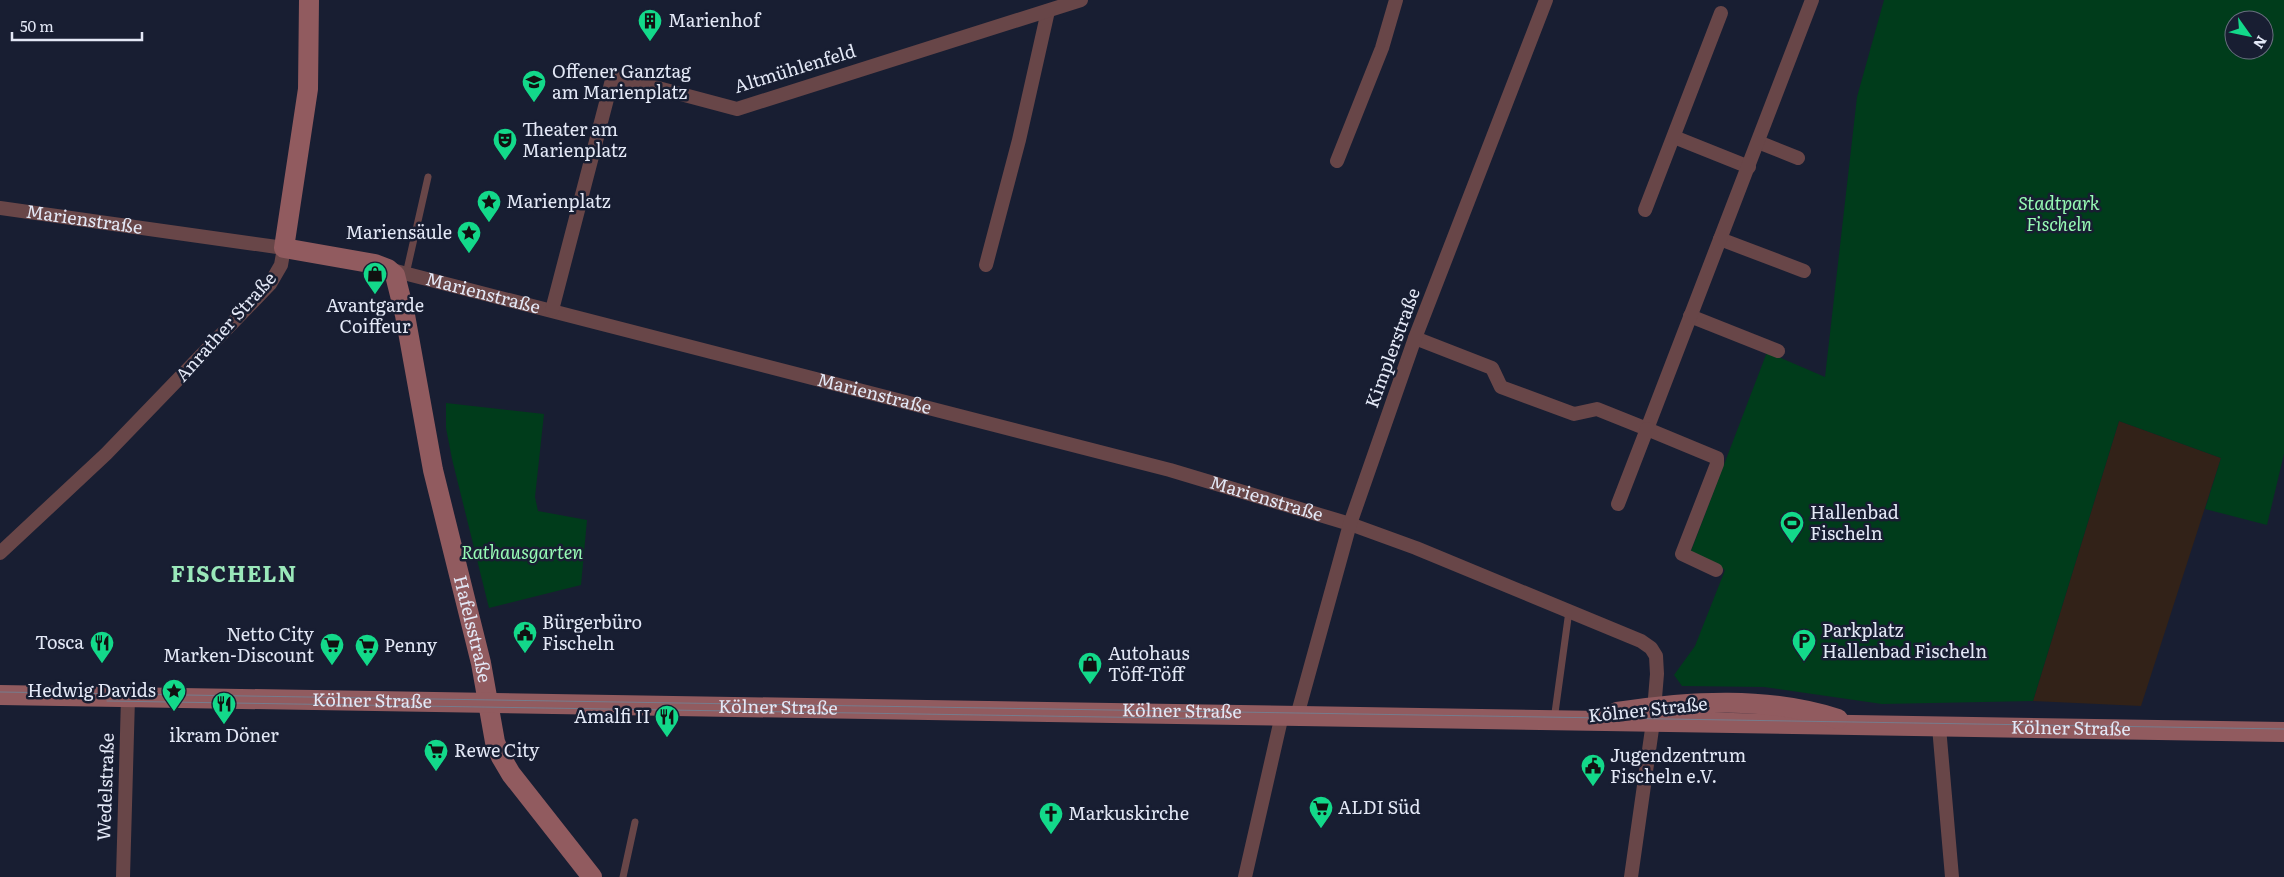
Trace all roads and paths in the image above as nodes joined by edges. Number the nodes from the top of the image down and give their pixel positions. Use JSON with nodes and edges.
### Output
{"nodes":[{"id":1,"x":309,"y":0,"type":"edge"},
{"id":2,"x":1081,"y":0,"type":"edge"},
{"id":3,"x":1396,"y":0,"type":"edge"},
{"id":4,"x":1546,"y":0,"type":"edge"},
{"id":5,"x":1812,"y":0,"type":"edge"},
{"id":6,"x":1048,"y":11,"type":"junction"},
{"id":7,"x":1721,"y":13,"type":"dead end"},
{"id":8,"x":1674,"y":137,"type":"junction"},
{"id":9,"x":1758,"y":142,"type":"junction"},
{"id":10,"x":1798,"y":158,"type":"dead end"},
{"id":11,"x":1337,"y":161,"type":"dead end"},
{"id":12,"x":1749,"y":167,"type":"junction"},
{"id":13,"x":428,"y":177,"type":"dead end"},
{"id":14,"x":0,"y":208,"type":"edge"},
{"id":15,"x":1645,"y":210,"type":"dead end"},
{"id":16,"x":1720,"y":239,"type":"junction"},
{"id":17,"x":284,"y":248,"type":"junction"},
{"id":18,"x":986,"y":265,"type":"dead end"},
{"id":19,"x":397,"y":271,"type":"junction"},
{"id":20,"x":1804,"y":271,"type":"dead end"},
{"id":21,"x":552,"y":310,"type":"junction"},
{"id":22,"x":1690,"y":316,"type":"junction"},
{"id":23,"x":1415,"y":338,"type":"junction"},
{"id":24,"x":1778,"y":351,"type":"dead end"},
{"id":25,"x":1647,"y":429,"type":"junction"},
{"id":26,"x":1618,"y":504,"type":"dead end"},
{"id":27,"x":1350,"y":524,"type":"junction"},
{"id":28,"x":0,"y":554,"type":"edge"},
{"id":29,"x":1716,"y":570,"type":"dead end"},
{"id":30,"x":1569,"y":611,"type":"junction"},
{"id":31,"x":0,"y":695,"type":"edge"},
{"id":32,"x":128,"y":698,"type":"junction"},
{"id":33,"x":489,"y":704,"type":"junction"},
{"id":34,"x":1654,"y":714,"type":"junction"},
{"id":35,"x":1289,"y":716,"type":"junction"},
{"id":36,"x":1554,"y":721,"type":"junction"},
{"id":37,"x":1939,"y":727,"type":"junction"},
{"id":38,"x":2284,"y":732,"type":"edge"},
{"id":39,"x":635,"y":822,"type":"dead end"},
{"id":40,"x":123,"y":877,"type":"edge"},
{"id":41,"x":592,"y":877,"type":"edge"},
{"id":42,"x":623,"y":877,"type":"edge"},
{"id":43,"x":1245,"y":877,"type":"edge"},
{"id":44,"x":1631,"y":877,"type":"edge"},
{"id":45,"x":1952,"y":877,"type":"edge"}],
"edges":[{"from":1,"to":17,"type":"main road","name":"Anrather Straße"},
{"from":2,"to":6,"type":"street","name":"Altmühlenfeld"},
{"from":3,"to":11,"type":"street"},
{"from":4,"to":23,"type":"street","name":"Kimplerstraße"},
{"from":5,"to":9,"type":"street"},
{"from":6,"to":18,"type":"street"},
{"from":6,"to":21,"type":"street","name":"Altmühlenfeld"},
{"from":7,"to":8,"type":"street"},
{"from":8,"to":12,"type":"street"},
{"from":8,"to":15,"type":"street"},
{"from":9,"to":10,"type":"street"},
{"from":9,"to":12,"type":"street"},
{"from":12,"to":16,"type":"street"},
{"from":13,"to":19,"type":"lane"},
{"from":14,"to":17,"type":"street","name":"Marienstraße"},
{"from":16,"to":20,"type":"street"},
{"from":16,"to":22,"type":"street"},
{"from":17,"to":19,"type":"main road","name":"Marienstraße"},
{"from":17,"to":28,"type":"street","name":"Anrather Straße"},
{"from":19,"to":21,"type":"street","name":"Marienstraße"},
{"from":19,"to":33,"type":"main road","name":"Hafelsstraße"},
{"from":21,"to":27,"type":"street","name":"Marienstraße"},
{"from":22,"to":24,"type":"street"},
{"from":22,"to":25,"type":"street"},
{"from":23,"to":25,"type":"street"},
{"from":23,"to":27,"type":"street","name":"Kimplerstraße"},
{"from":25,"to":26,"type":"street"},
{"from":25,"to":29,"type":"street"},
{"from":27,"to":30,"type":"street","name":"Marienstraße"},
{"from":27,"to":35,"type":"street","name":"Kimplerstraße"},
{"from":30,"to":34,"type":"street","name":"Marienstraße"},
{"from":30,"to":36,"type":"lane"},
{"from":31,"to":32,"type":"main road","name":"Kölner Straße"},
{"from":32,"to":33,"type":"main road","name":"Kölner Straße"},
{"from":32,"to":40,"type":"street","name":"Wedelstraße"},
{"from":33,"to":35,"type":"main road","name":"Kölner Straße"},
{"from":33,"to":41,"type":"main road","name":"Hafelsstraße"},
{"from":34,"to":36,"type":"main road","name":"Kölner Straße"},
{"from":34,"to":37,"type":"main road","name":"Kölner Straße"},
{"from":34,"to":44,"type":"street","name":"Marienstraße"},
{"from":35,"to":36,"type":"main road","name":"Kölner Straße"},
{"from":35,"to":43,"type":"street","name":"Kimplerstraße"},
{"from":37,"to":38,"type":"main road","name":"Kölner Straße"},
{"from":37,"to":45,"type":"street"},
{"from":39,"to":42,"type":"lane"}]}
